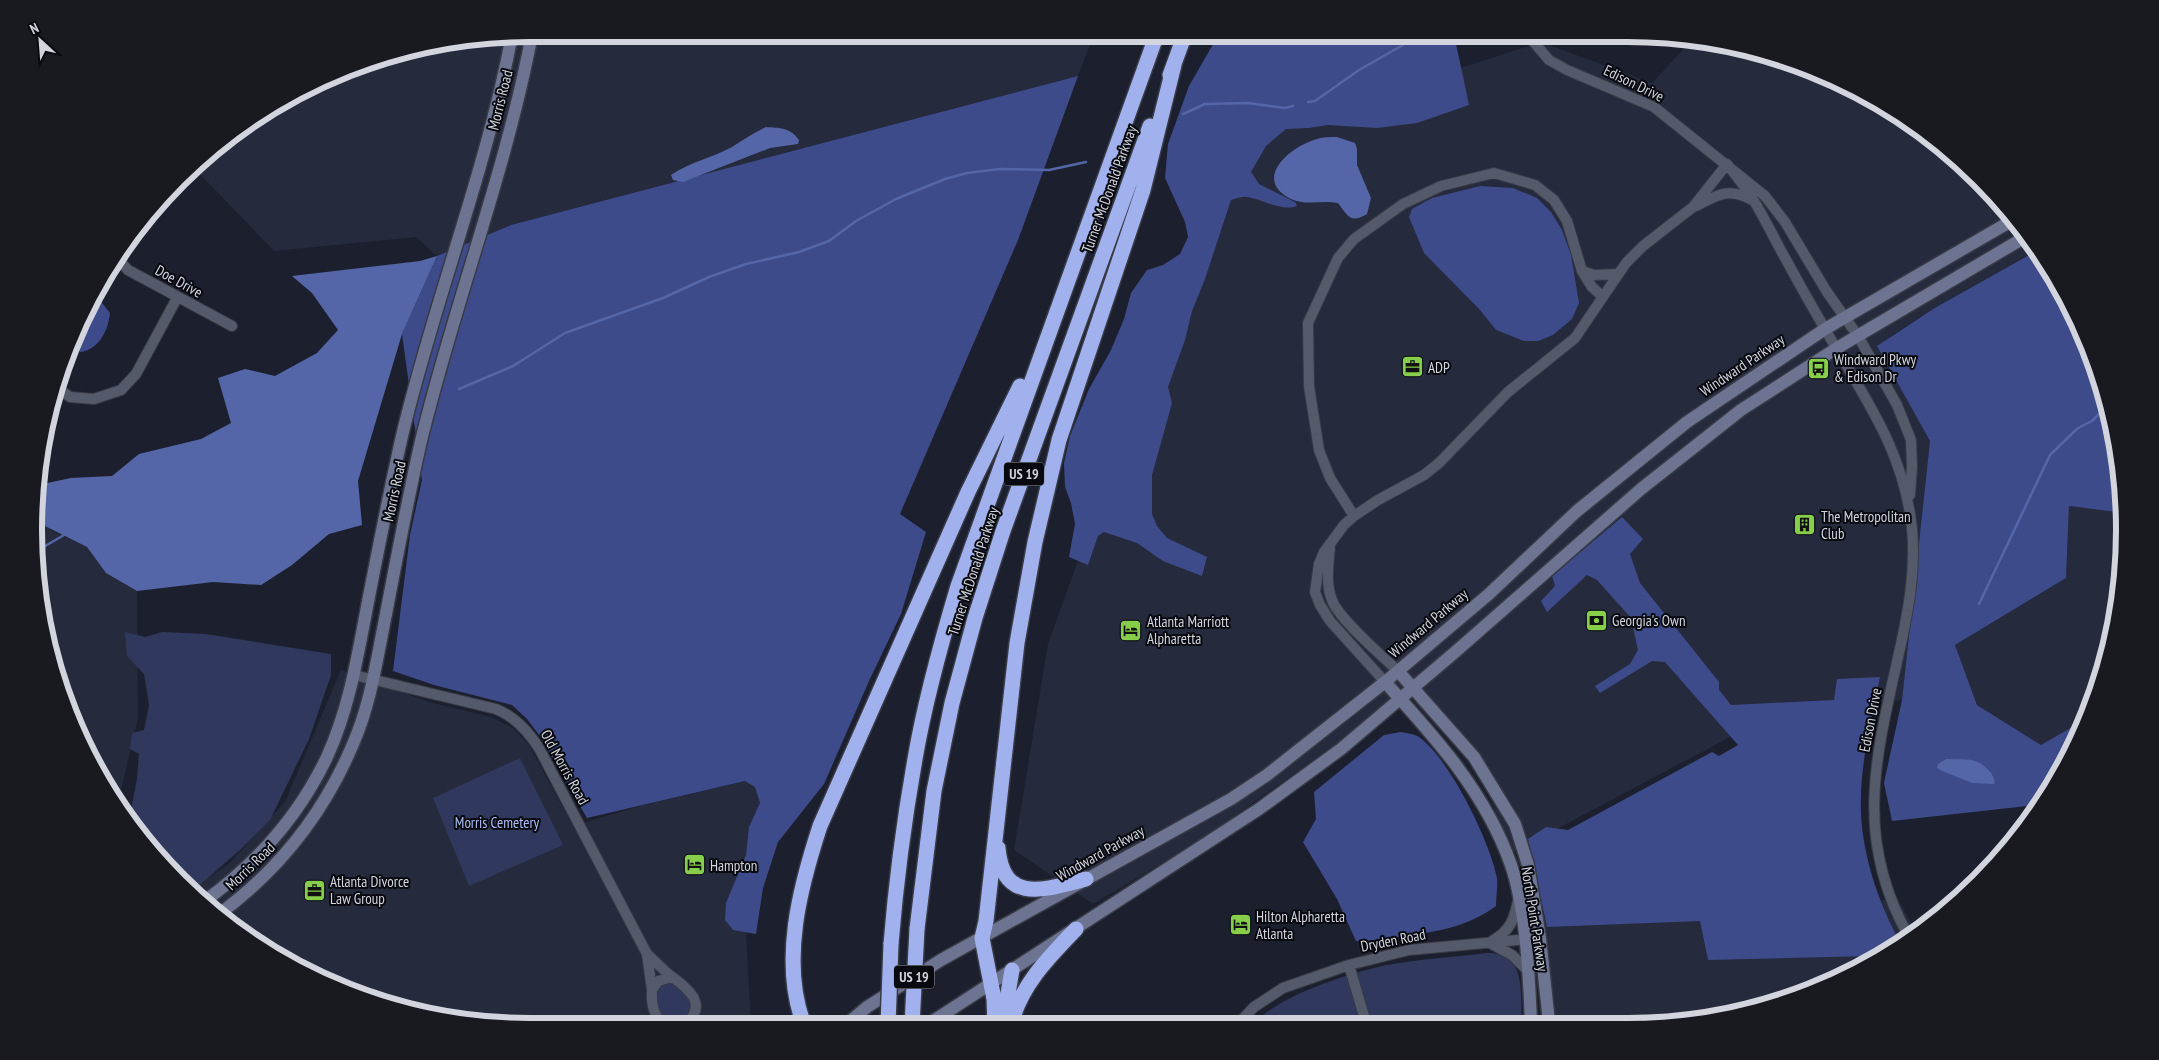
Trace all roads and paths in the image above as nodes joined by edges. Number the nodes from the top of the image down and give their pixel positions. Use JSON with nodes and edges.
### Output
{"nodes":[{"id":1,"x":530,"y":42,"type":"edge"},
{"id":2,"x":1154,"y":42,"type":"edge"},
{"id":3,"x":1182,"y":42,"type":"edge"},
{"id":4,"x":1534,"y":42,"type":"edge"},
{"id":5,"x":510,"y":43,"type":"edge"},
{"id":6,"x":1174,"y":65,"type":"junction"},
{"id":7,"x":1727,"y":164,"type":"junction"},
{"id":8,"x":1754,"y":202,"type":"junction"},
{"id":9,"x":1693,"y":207,"type":"junction"},
{"id":10,"x":2008,"y":223,"type":"edge"},
{"id":11,"x":2021,"y":240,"type":"edge"},
{"id":12,"x":122,"y":264,"type":"edge"},
{"id":13,"x":1582,"y":271,"type":"junction"},
{"id":14,"x":1618,"y":274,"type":"junction"},
{"id":15,"x":1602,"y":296,"type":"junction"},
{"id":16,"x":177,"y":298,"type":"junction"},
{"id":17,"x":1845,"y":317,"type":"junction"},
{"id":18,"x":1054,"y":318,"type":"junction"},
{"id":19,"x":232,"y":326,"type":"dead end"},
{"id":20,"x":1825,"y":329,"type":"junction"},
{"id":21,"x":1858,"y":336,"type":"junction"},
{"id":22,"x":1837,"y":348,"type":"junction"},
{"id":23,"x":63,"y":391,"type":"edge"},
{"id":24,"x":1909,"y":506,"type":"junction"},
{"id":25,"x":1354,"y":516,"type":"junction"},
{"id":26,"x":1330,"y":544,"type":"junction"},
{"id":27,"x":1398,"y":670,"type":"junction"},
{"id":28,"x":354,"y":675,"type":"junction"},
{"id":29,"x":373,"y":680,"type":"junction"},
{"id":30,"x":1385,"y":682,"type":"junction"},
{"id":31,"x":1413,"y":688,"type":"junction"},
{"id":32,"x":1401,"y":699,"type":"junction"},
{"id":33,"x":996,"y":830,"type":"junction"},
{"id":34,"x":1086,"y":878,"type":"junction"},
{"id":35,"x":209,"y":897,"type":"edge"},
{"id":36,"x":1519,"y":899,"type":"junction"},
{"id":37,"x":225,"y":910,"type":"edge"},
{"id":38,"x":1076,"y":929,"type":"junction"},
{"id":39,"x":1906,"y":931,"type":"edge"},
{"id":40,"x":982,"y":938,"type":"junction"},
{"id":41,"x":1540,"y":938,"type":"junction"},
{"id":42,"x":1524,"y":940,"type":"junction"},
{"id":43,"x":1489,"y":942,"type":"junction"},
{"id":44,"x":647,"y":954,"type":"junction"},
{"id":45,"x":1349,"y":965,"type":"junction"},
{"id":46,"x":1012,"y":970,"type":"junction"},
{"id":47,"x":1528,"y":971,"type":"junction"},
{"id":48,"x":672,"y":977,"type":"junction"},
{"id":49,"x":992,"y":984,"type":"junction"},
{"id":50,"x":652,"y":990,"type":"junction"},
{"id":51,"x":798,"y":1009,"type":"junction"},
{"id":52,"x":657,"y":1018,"type":"edge"},
{"id":53,"x":692,"y":1018,"type":"edge"},
{"id":54,"x":796,"y":1018,"type":"edge"},
{"id":55,"x":801,"y":1018,"type":"edge"},
{"id":56,"x":854,"y":1018,"type":"edge"},
{"id":57,"x":888,"y":1018,"type":"edge"},
{"id":58,"x":912,"y":1018,"type":"edge"},
{"id":59,"x":938,"y":1018,"type":"edge"},
{"id":60,"x":995,"y":1018,"type":"edge"},
{"id":61,"x":1002,"y":1018,"type":"edge"},
{"id":62,"x":1013,"y":1018,"type":"edge"},
{"id":63,"x":1244,"y":1018,"type":"edge"},
{"id":64,"x":1365,"y":1018,"type":"edge"},
{"id":65,"x":1531,"y":1018,"type":"edge"},
{"id":66,"x":1548,"y":1018,"type":"edge"}],
"edges":[{"from":1,"to":29,"type":"main road","name":"Morris Road"},
{"from":2,"to":18,"type":"highway","name":"Turner McDonald Parkway","number":"US 19"},
{"from":3,"to":6,"type":"highway","name":"Turner McDonald Parkway","number":"US 19"},
{"from":4,"to":7,"type":"street","name":"Edison Drive"},
{"from":5,"to":28,"type":"main road","name":"Morris Road"},
{"from":6,"to":33,"type":"highway"},
{"from":6,"to":58,"type":"highway","name":"Turner McDonald Parkway","number":"US 19","bridge":true},
{"from":7,"to":8,"type":"street","name":"Edison Drive"},
{"from":7,"to":9,"type":"street"},
{"from":7,"to":17,"type":"street","name":"Edison Drive"},
{"from":8,"to":9,"type":"street"},
{"from":8,"to":20,"type":"street","name":"Edison Drive"},
{"from":9,"to":14,"type":"street"},
{"from":10,"to":17,"type":"main road","name":"Windward Parkway"},
{"from":11,"to":21,"type":"main road"},
{"from":12,"to":16,"type":"street","name":"Doe Drive"},
{"from":13,"to":14,"type":"street"},
{"from":13,"to":15,"type":"street"},
{"from":13,"to":25,"type":"street"},
{"from":14,"to":15,"type":"street"},
{"from":15,"to":25,"type":"street"},
{"from":16,"to":19,"type":"street","name":"Doe Drive"},
{"from":16,"to":23,"type":"street"},
{"from":17,"to":20,"type":"main road","name":"Windward Parkway"},
{"from":17,"to":21,"type":"street","name":"Edison Drive"},
{"from":18,"to":51,"type":"highway"},
{"from":18,"to":57,"type":"highway","name":"Turner McDonald Parkway","number":"US 19","bridge":true},
{"from":20,"to":22,"type":"street","name":"Edison Drive"},
{"from":20,"to":27,"type":"main road","name":"Windward Parkway"},
{"from":21,"to":22,"type":"main road"},
{"from":21,"to":24,"type":"street","name":"Edison Drive"},
{"from":22,"to":24,"type":"street","name":"Edison Drive"},
{"from":22,"to":31,"type":"main road"},
{"from":24,"to":39,"type":"street","name":"Edison Drive"},
{"from":25,"to":26,"type":"street"},
{"from":26,"to":27,"type":"street"},
{"from":26,"to":30,"type":"street"},
{"from":27,"to":30,"type":"main road","name":"Windward Parkway"},
{"from":27,"to":31,"type":"main road","name":"North Point Parkway"},
{"from":28,"to":29,"type":"street","name":"Old Morris Road"},
{"from":28,"to":35,"type":"main road","name":"Morris Road"},
{"from":29,"to":37,"type":"main road","name":"Morris Road"},
{"from":29,"to":44,"type":"street","name":"Old Morris Road"},
{"from":30,"to":32,"type":"main road","name":"North Point Parkway"},
{"from":30,"to":34,"type":"main road","name":"Windward Parkway"},
{"from":31,"to":32,"type":"main road"},
{"from":31,"to":41,"type":"main road","name":"North Point Parkway"},
{"from":32,"to":36,"type":"main road","name":"North Point Parkway"},
{"from":32,"to":38,"type":"main road"},
{"from":33,"to":34,"type":"highway"},
{"from":33,"to":40,"type":"highway"},
{"from":34,"to":40,"type":"main road","name":"Windward Parkway"},
{"from":36,"to":42,"type":"main road","name":"North Point Parkway"},
{"from":36,"to":43,"type":"street"},
{"from":38,"to":46,"type":"main road"},
{"from":38,"to":62,"type":"highway"},
{"from":40,"to":49,"type":"highway"},
{"from":40,"to":56,"type":"main road","name":"Windward Parkway"},
{"from":41,"to":42,"type":"street","name":"Dryden Road"},
{"from":41,"to":66,"type":"main road","name":"North Point Parkway"},
{"from":42,"to":43,"type":"street","name":"Dryden Road"},
{"from":42,"to":47,"type":"main road","name":"North Point Parkway"},
{"from":43,"to":45,"type":"street","name":"Dryden Road"},
{"from":43,"to":47,"type":"street"},
{"from":44,"to":48,"type":"street","name":"Old Morris Road"},
{"from":44,"to":50,"type":"street","name":"Old Morris Road"},
{"from":45,"to":63,"type":"street","name":"Dryden Road"},
{"from":45,"to":64,"type":"street"},
{"from":46,"to":49,"type":"main road"},
{"from":46,"to":61,"type":"highway"},
{"from":47,"to":65,"type":"main road","name":"North Point Parkway"},
{"from":48,"to":50,"type":"street"},
{"from":48,"to":53,"type":"street","name":"Old Morris Road"},
{"from":49,"to":59,"type":"main road"},
{"from":49,"to":60,"type":"highway"},
{"from":50,"to":52,"type":"street","name":"Old Morris Road"},
{"from":51,"to":54,"type":"highway"},
{"from":51,"to":55,"type":"highway"}]}
